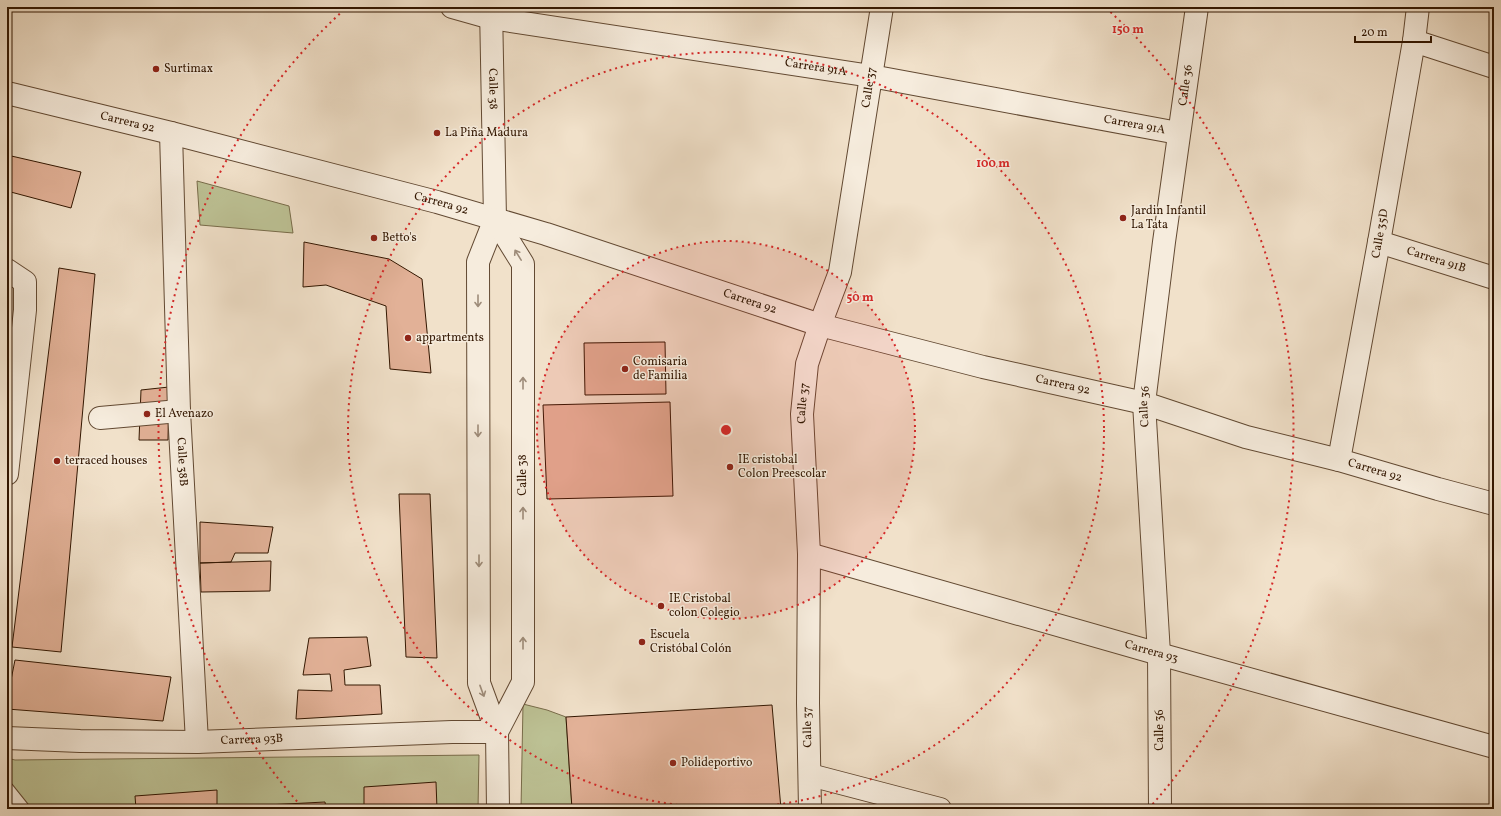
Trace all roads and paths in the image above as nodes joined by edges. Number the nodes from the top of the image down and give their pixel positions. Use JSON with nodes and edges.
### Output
{"nodes":[{"id":1,"x":452,"y":7,"type":"edge"},
{"id":2,"x":882,"y":7,"type":"edge"},
{"id":3,"x":1197,"y":7,"type":"edge"},
{"id":4,"x":1418,"y":7,"type":"edge"},
{"id":5,"x":491,"y":13,"type":"edge"},
{"id":6,"x":1414,"y":41,"type":"junction"},
{"id":7,"x":1494,"y":67,"type":"edge"},
{"id":8,"x":871,"y":76,"type":"junction"},
{"id":9,"x":7,"y":93,"type":"edge"},
{"id":10,"x":171,"y":133,"type":"junction"},
{"id":11,"x":1178,"y":133,"type":"junction"},
{"id":12,"x":495,"y":219,"type":"junction"},
{"id":13,"x":1380,"y":242,"type":"junction"},
{"id":14,"x":7,"y":270,"type":"edge"},
{"id":15,"x":1494,"y":278,"type":"edge"},
{"id":16,"x":820,"y":325,"type":"junction"},
{"id":17,"x":1144,"y":403,"type":"junction"},
{"id":18,"x":179,"y":411,"type":"junction"},
{"id":19,"x":100,"y":418,"type":"dead end"},
{"id":20,"x":1339,"y":460,"type":"junction"},
{"id":21,"x":7,"y":474,"type":"edge"},
{"id":22,"x":1494,"y":504,"type":"edge"},
{"id":23,"x":809,"y":554,"type":"junction"},
{"id":24,"x":1159,"y":654,"type":"junction"},
{"id":25,"x":497,"y":732,"type":"junction"},
{"id":26,"x":7,"y":738,"type":"edge"},
{"id":27,"x":197,"y":742,"type":"junction"},
{"id":28,"x":1494,"y":747,"type":"edge"},
{"id":29,"x":810,"y":775,"type":"junction"},
{"id":30,"x":7,"y":789,"type":"edge"},
{"id":31,"x":23,"y":809,"type":"edge"},
{"id":32,"x":498,"y":809,"type":"edge"},
{"id":33,"x":810,"y":809,"type":"edge"},
{"id":34,"x":940,"y":809,"type":"edge"},
{"id":35,"x":1160,"y":809,"type":"edge"}],
"edges":[{"from":1,"to":5,"type":"street","name":"Carrera 91A"},
{"from":2,"to":8,"type":"street","name":"Calle 37"},
{"from":3,"to":11,"type":"street","name":"Calle 36"},
{"from":4,"to":6,"type":"street","name":"Calle 35D"},
{"from":5,"to":8,"type":"street","name":"Carrera 91A"},
{"from":5,"to":12,"type":"street","name":"Calle 38"},
{"from":6,"to":7,"type":"street"},
{"from":6,"to":13,"type":"street","name":"Calle 35D"},
{"from":8,"to":11,"type":"street","name":"Carrera 91A"},
{"from":8,"to":16,"type":"street","name":"Calle 37"},
{"from":9,"to":10,"type":"street","name":"Carrera 92"},
{"from":10,"to":12,"type":"street","name":"Carrera 92"},
{"from":10,"to":18,"type":"street","name":"Calle 38B"},
{"from":11,"to":17,"type":"street","name":"Calle 36"},
{"from":12,"to":16,"type":"street","name":"Carrera 92"},
{"from":12,"to":25,"type":"street","name":"Calle 38","one_way":true},
{"from":25,"to":12,"type":"street","name":"Calle 38","one_way":true},
{"from":13,"to":15,"type":"street","name":"Carrera 91B"},
{"from":13,"to":20,"type":"street","name":"Calle 35D"},
{"from":14,"to":21,"type":"street"},
{"from":16,"to":17,"type":"street","name":"Carrera 92"},
{"from":16,"to":23,"type":"street","name":"Calle 37"},
{"from":17,"to":20,"type":"street","name":"Carrera 92"},
{"from":17,"to":24,"type":"street","name":"Calle 36"},
{"from":18,"to":19,"type":"street"},
{"from":18,"to":27,"type":"street","name":"Calle 38B"},
{"from":20,"to":22,"type":"street","name":"Carrera 92"},
{"from":23,"to":24,"type":"street","name":"Carrera 93"},
{"from":23,"to":29,"type":"street","name":"Calle 37"},
{"from":24,"to":28,"type":"street","name":"Carrera 93"},
{"from":24,"to":35,"type":"street","name":"Calle 36"},
{"from":25,"to":27,"type":"street","name":"Carrera 93B"},
{"from":25,"to":32,"type":"street","name":"Calle 38"},
{"from":26,"to":27,"type":"street","name":"Carrera 93B"},
{"from":29,"to":33,"type":"street","name":"Calle 37"},
{"from":29,"to":34,"type":"street"},
{"from":30,"to":31,"type":"lane"}]}
